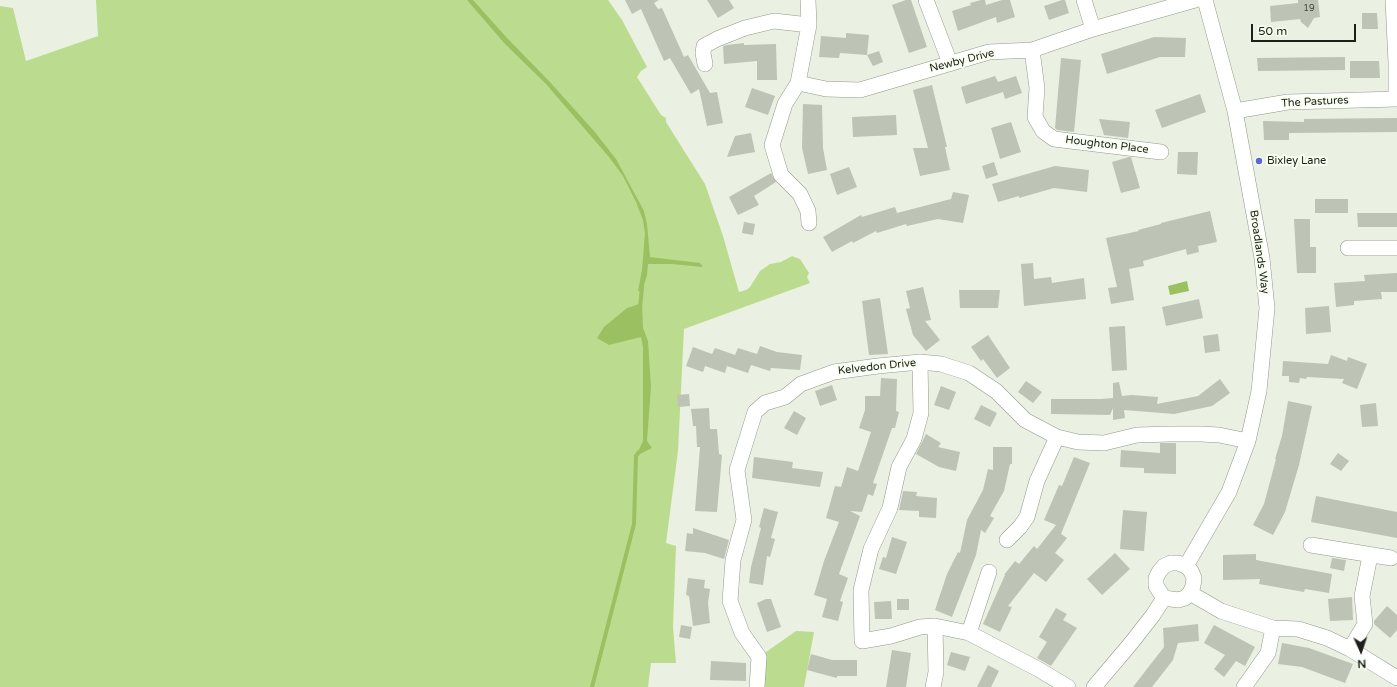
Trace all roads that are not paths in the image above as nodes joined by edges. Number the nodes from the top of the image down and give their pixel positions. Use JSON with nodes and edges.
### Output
{"nodes":[{"id":1,"x":808,"y":0,"type":"edge"},
{"id":2,"x":926,"y":0,"type":"edge"},
{"id":3,"x":1084,"y":0,"type":"edge"},
{"id":4,"x":1195,"y":0,"type":"edge"},
{"id":5,"x":1205,"y":0,"type":"edge"},
{"id":6,"x":1393,"y":0,"type":"edge"},
{"id":7,"x":809,"y":25,"type":"junction"},
{"id":8,"x":1093,"y":29,"type":"junction"},
{"id":9,"x":1032,"y":50,"type":"junction"},
{"id":10,"x":950,"y":63,"type":"junction"},
{"id":11,"x":705,"y":64,"type":"dead end"},
{"id":12,"x":798,"y":83,"type":"junction"},
{"id":13,"x":1396,"y":98,"type":"edge"},
{"id":14,"x":1235,"y":110,"type":"junction"},
{"id":15,"x":1161,"y":152,"type":"dead end"},
{"id":16,"x":809,"y":223,"type":"dead end"},
{"id":17,"x":1348,"y":248,"type":"dead end"},
{"id":18,"x":1397,"y":248,"type":"edge"},
{"id":19,"x":920,"y":362,"type":"junction"},
{"id":20,"x":1056,"y":438,"type":"junction"},
{"id":21,"x":1248,"y":441,"type":"junction"},
{"id":22,"x":1007,"y":540,"type":"dead end"},
{"id":23,"x":1311,"y":545,"type":"dead end"},
{"id":24,"x":1370,"y":556,"type":"junction"},
{"id":25,"x":1391,"y":558,"type":"dead end"},
{"id":26,"x":1186,"y":566,"type":"junction"},
{"id":27,"x":989,"y":572,"type":"dead end"},
{"id":28,"x":1190,"y":593,"type":"junction"},
{"id":29,"x":1164,"y":598,"type":"junction"},
{"id":30,"x":935,"y":626,"type":"junction"},
{"id":31,"x":1273,"y":628,"type":"junction"},
{"id":32,"x":969,"y":633,"type":"junction"},
{"id":33,"x":1350,"y":649,"type":"junction"},
{"id":34,"x":1397,"y":678,"type":"edge"},
{"id":35,"x":757,"y":687,"type":"edge"},
{"id":36,"x":933,"y":687,"type":"edge"},
{"id":37,"x":1068,"y":687,"type":"edge"},
{"id":38,"x":1094,"y":687,"type":"edge"},
{"id":39,"x":1244,"y":687,"type":"edge"}],
"edges":[{"from":1,"to":7,"type":"street"},
{"from":2,"to":10,"type":"street"},
{"from":3,"to":8,"type":"street"},
{"from":4,"to":8,"type":"street","name":"Newby Drive"},
{"from":5,"to":14,"type":"street","name":"Broadlands Way"},
{"from":6,"to":13,"type":"street","name":"The Pastures"},
{"from":7,"to":11,"type":"street"},
{"from":7,"to":12,"type":"street"},
{"from":8,"to":9,"type":"street","name":"Newby Drive"},
{"from":9,"to":10,"type":"street","name":"Newby Drive"},
{"from":9,"to":15,"type":"street","name":"Houghton Place"},
{"from":10,"to":12,"type":"street","name":"Newby Drive"},
{"from":12,"to":16,"type":"street"},
{"from":13,"to":14,"type":"street","name":"The Pastures"},
{"from":14,"to":21,"type":"street","name":"Broadlands Way"},
{"from":17,"to":18,"type":"street"},
{"from":19,"to":20,"type":"street","name":"Kelvedon Drive"},
{"from":19,"to":30,"type":"street"},
{"from":19,"to":35,"type":"street","name":"Kelvedon Drive"},
{"from":20,"to":21,"type":"street","name":"Kelvedon Drive"},
{"from":20,"to":22,"type":"street"},
{"from":21,"to":26,"type":"street","name":"Broadlands Way"},
{"from":23,"to":24,"type":"street"},
{"from":24,"to":25,"type":"street"},
{"from":24,"to":33,"type":"street"},
{"from":26,"to":28,"type":"street"},
{"from":26,"to":29,"type":"street"},
{"from":27,"to":32,"type":"street"},
{"from":28,"to":29,"type":"street"},
{"from":28,"to":31,"type":"street"},
{"from":29,"to":38,"type":"street"},
{"from":30,"to":32,"type":"street"},
{"from":30,"to":36,"type":"street"},
{"from":31,"to":33,"type":"street"},
{"from":31,"to":39,"type":"street"},
{"from":32,"to":37,"type":"street"},
{"from":33,"to":34,"type":"street"}]}
